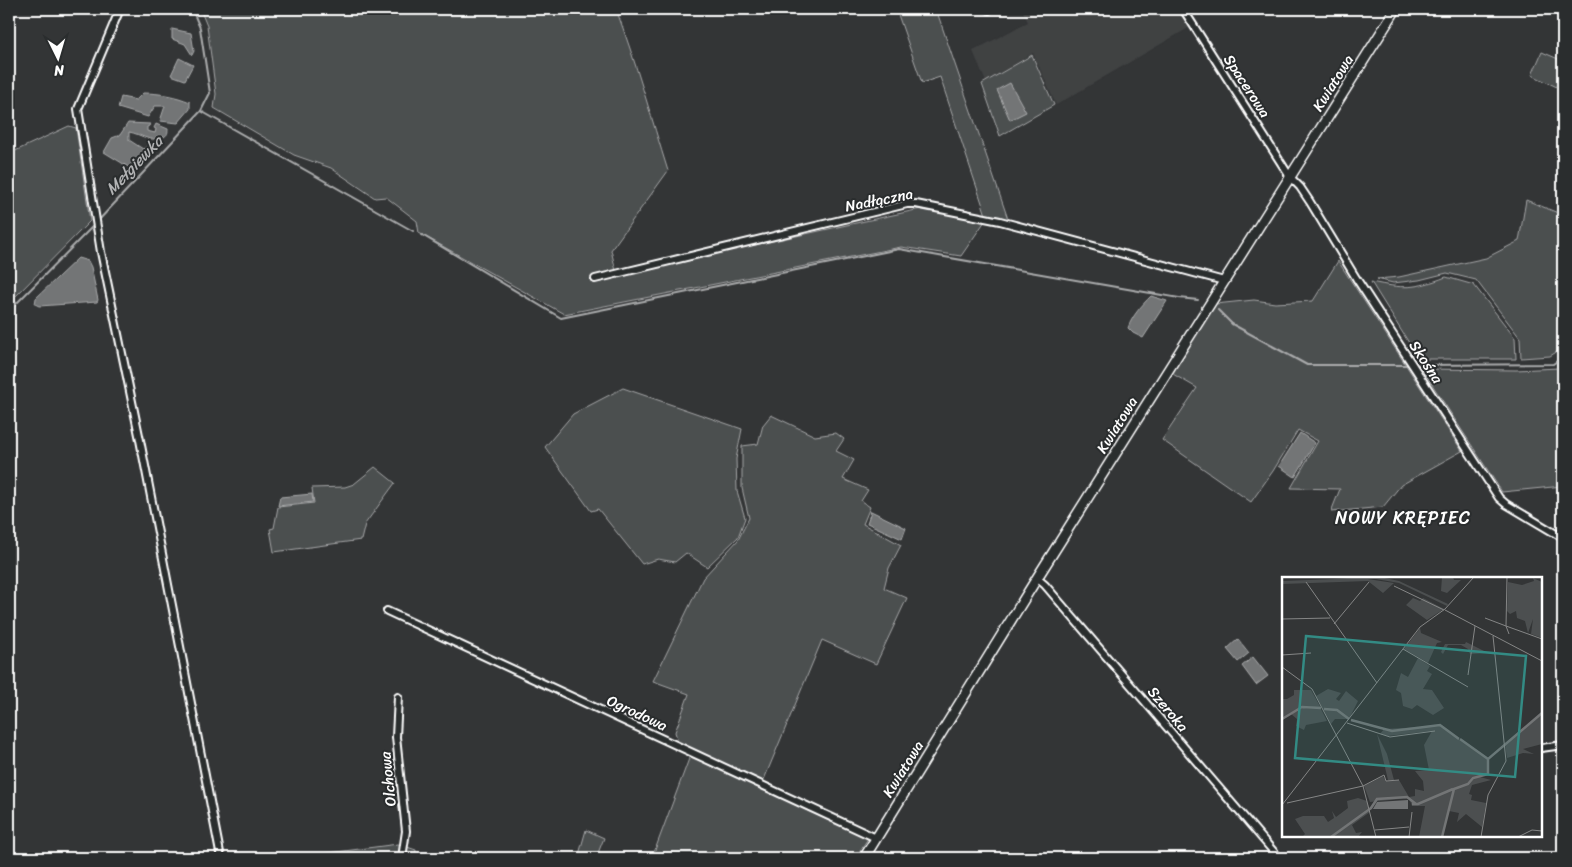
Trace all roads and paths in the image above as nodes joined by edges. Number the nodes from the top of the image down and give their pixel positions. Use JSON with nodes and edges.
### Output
{"nodes":[{"id":1,"x":120,"y":9,"type":"edge"},
{"id":2,"x":1183,"y":9,"type":"edge"},
{"id":3,"x":1396,"y":9,"type":"edge"},
{"id":4,"x":1290,"y":177,"type":"junction"},
{"id":5,"x":595,"y":279,"type":"dead end"},
{"id":6,"x":1224,"y":281,"type":"junction"},
{"id":7,"x":1563,"y":538,"type":"edge"},
{"id":8,"x":1037,"y":578,"type":"junction"},
{"id":9,"x":387,"y":611,"type":"dead end"},
{"id":10,"x":398,"y":696,"type":"dead end"},
{"id":11,"x":1563,"y":745,"type":"edge"},
{"id":12,"x":1542,"y":748,"type":"edge"},
{"id":13,"x":876,"y":838,"type":"junction"},
{"id":14,"x":221,"y":858,"type":"edge"},
{"id":15,"x":402,"y":858,"type":"edge"},
{"id":16,"x":864,"y":858,"type":"edge"},
{"id":17,"x":1279,"y":858,"type":"edge"}],
"edges":[{"from":1,"to":14,"type":"street"},
{"from":2,"to":4,"type":"street","name":"Spacerowa"},
{"from":3,"to":4,"type":"street","name":"Kwiatowa"},
{"from":4,"to":6,"type":"street","name":"Kwiatowa"},
{"from":4,"to":7,"type":"street","name":"Skośna"},
{"from":5,"to":6,"type":"street","name":"Nadłączna"},
{"from":6,"to":8,"type":"street","name":"Kwiatowa"},
{"from":8,"to":13,"type":"street","name":"Kwiatowa"},
{"from":8,"to":17,"type":"street","name":"Szeroka"},
{"from":9,"to":13,"type":"street","name":"Ogrodowa"},
{"from":10,"to":15,"type":"street","name":"Olchowa"},
{"from":11,"to":12,"type":"street"},
{"from":13,"to":16,"type":"street","name":"Kwiatowa"}]}
